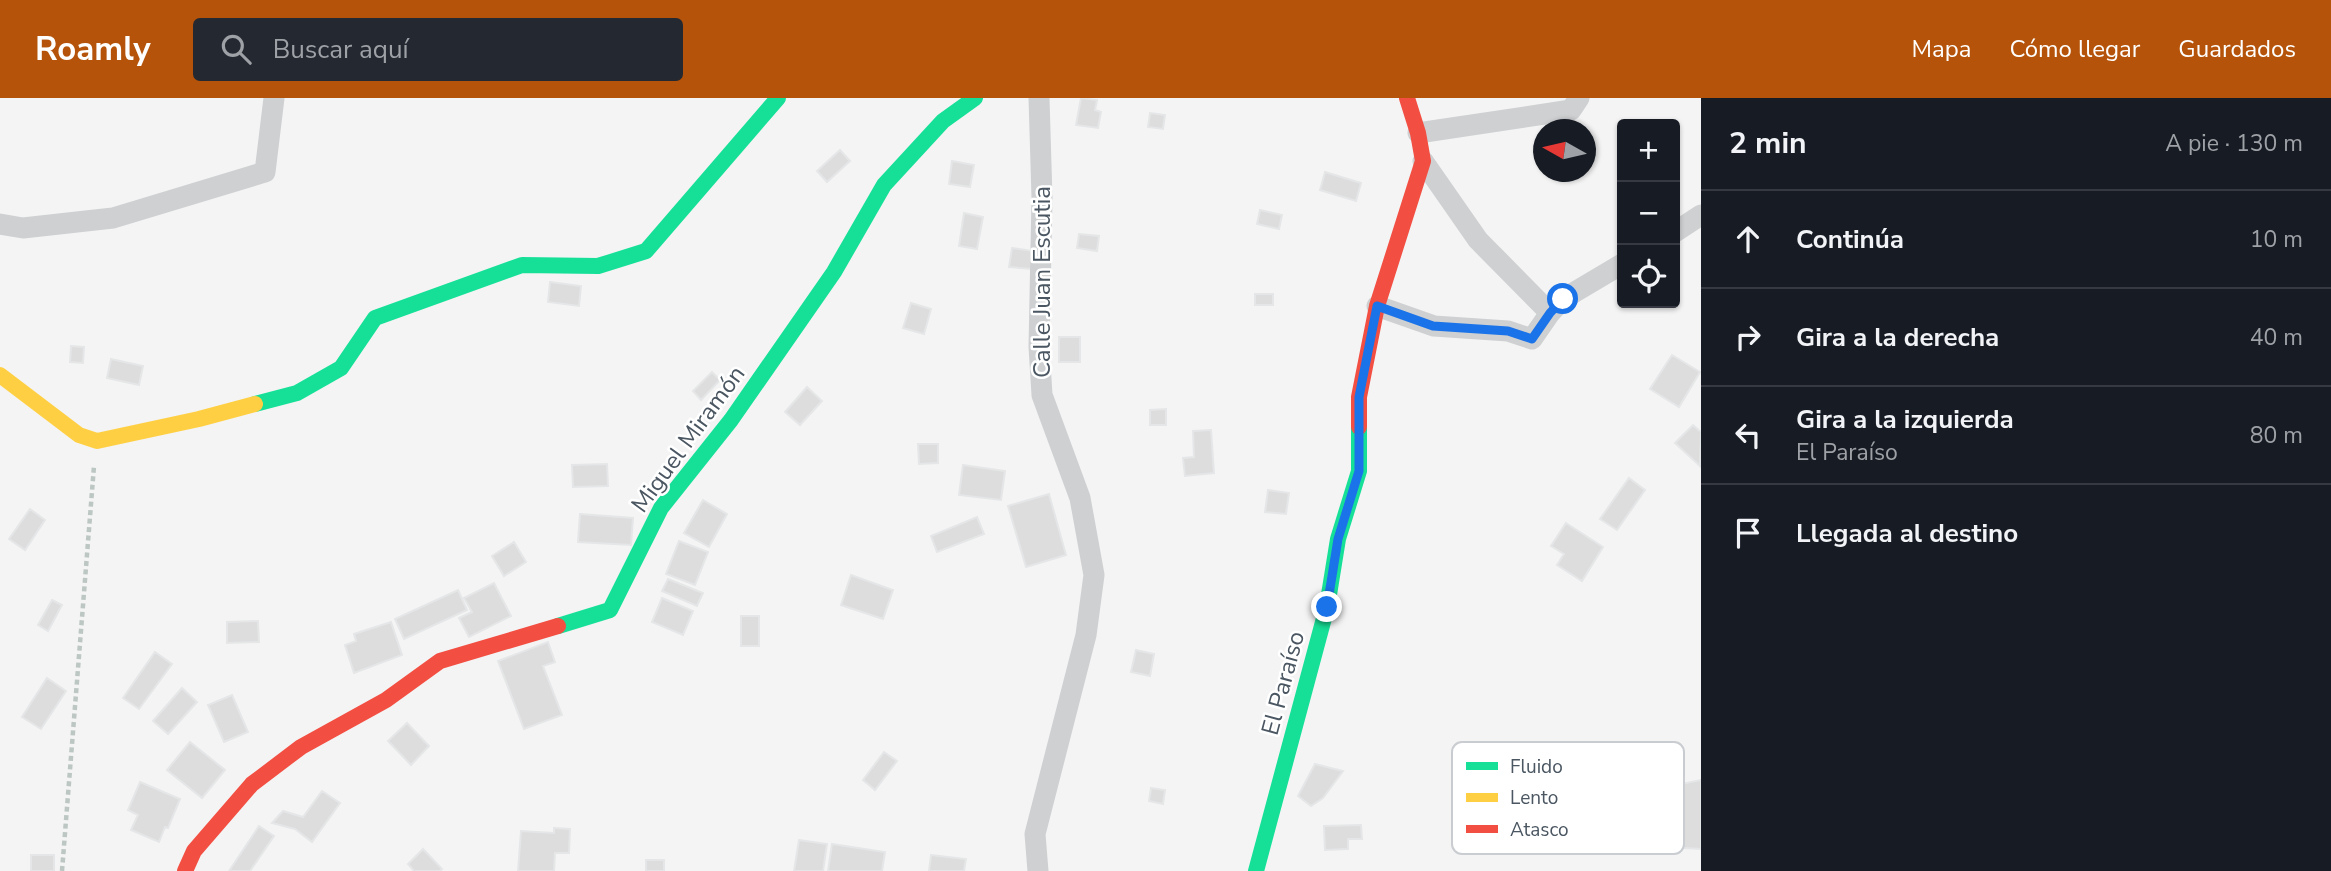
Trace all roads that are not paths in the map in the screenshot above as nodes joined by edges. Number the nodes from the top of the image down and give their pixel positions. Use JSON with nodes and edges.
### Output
{"nodes":[{"id":1,"x":274,"y":98,"type":"edge"},
{"id":2,"x":778,"y":98,"type":"edge"},
{"id":3,"x":975,"y":98,"type":"edge"},
{"id":4,"x":1039,"y":98,"type":"edge"},
{"id":5,"x":1407,"y":98,"type":"edge"},
{"id":6,"x":1579,"y":98,"type":"edge"},
{"id":7,"x":1418,"y":133,"type":"junction"},
{"id":8,"x":1423,"y":161,"type":"junction"},
{"id":9,"x":1701,"y":215,"type":"edge"},
{"id":10,"x":0,"y":224,"type":"edge"},
{"id":11,"x":1680,"y":229,"type":"edge"},
{"id":12,"x":1617,"y":267,"type":"edge"},
{"id":13,"x":1377,"y":306,"type":"junction"},
{"id":14,"x":1550,"y":313,"type":"junction"},
{"id":15,"x":0,"y":375,"type":"edge"},
{"id":16,"x":185,"y":871,"type":"edge"},
{"id":17,"x":1038,"y":871,"type":"edge"},
{"id":18,"x":1256,"y":871,"type":"edge"}],
"edges":[{"from":1,"to":10,"type":"street"},
{"from":2,"to":15,"type":"street"},
{"from":3,"to":16,"type":"street","name":"Miguel Miramón"},
{"from":4,"to":17,"type":"street","name":"Calle Juan Escutia"},
{"from":5,"to":7,"type":"street","name":"El Paraíso"},
{"from":6,"to":7,"type":"street"},
{"from":7,"to":8,"type":"street","name":"El Paraíso"},
{"from":8,"to":13,"type":"street","name":"El Paraíso"},
{"from":8,"to":14,"type":"street"},
{"from":9,"to":11,"type":"street"},
{"from":12,"to":14,"type":"street"},
{"from":13,"to":14,"type":"street"},
{"from":13,"to":18,"type":"street","name":"El Paraíso"}]}
